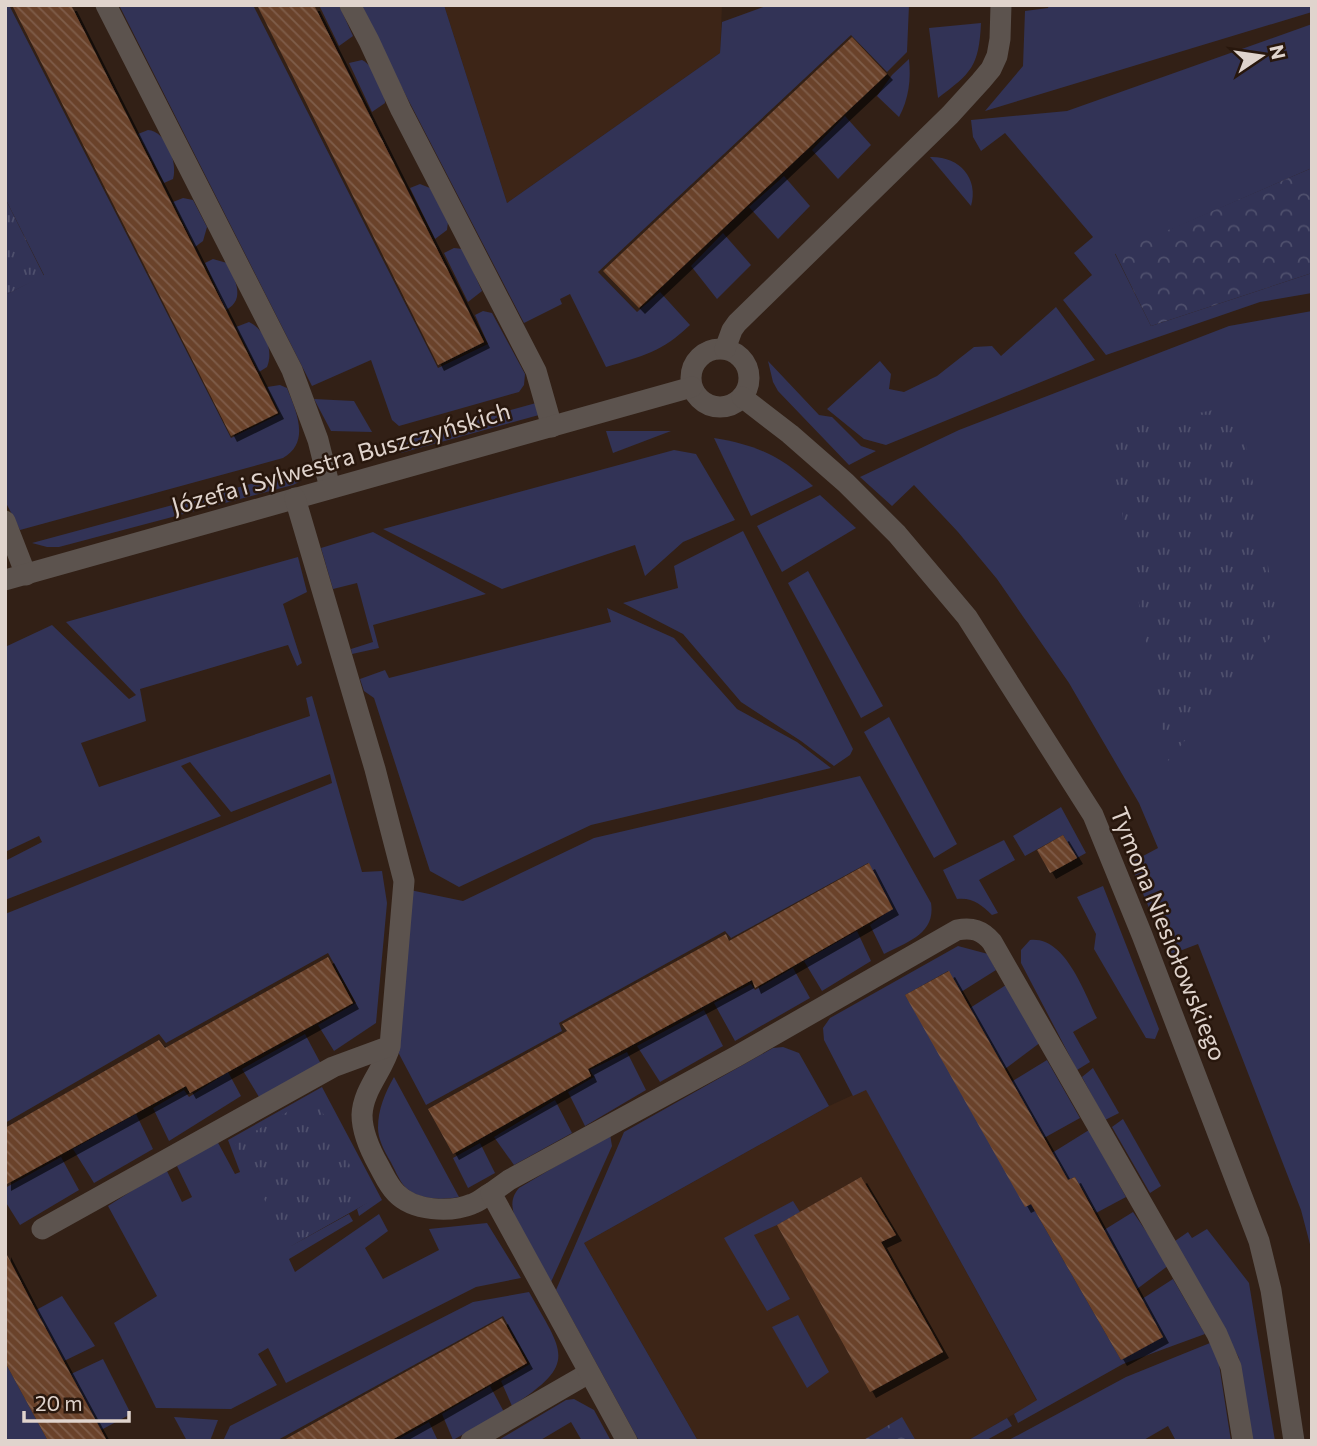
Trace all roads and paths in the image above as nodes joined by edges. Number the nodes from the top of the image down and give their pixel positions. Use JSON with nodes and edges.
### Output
{"nodes":[{"id":1,"x":106,"y":5,"type":"edge"},
{"id":2,"x":350,"y":5,"type":"edge"},
{"id":3,"x":1001,"y":5,"type":"edge"},
{"id":4,"x":725,"y":349,"type":"junction"},
{"id":5,"x":692,"y":387,"type":"junction"},
{"id":6,"x":742,"y":397,"type":"junction"},
{"id":7,"x":552,"y":427,"type":"junction"},
{"id":8,"x":330,"y":488,"type":"junction"},
{"id":9,"x":295,"y":498,"type":"junction"},
{"id":10,"x":5,"y":521,"type":"edge"},
{"id":11,"x":16,"y":578,"type":"edge"},
{"id":12,"x":390,"y":1046,"type":"junction"},
{"id":13,"x":491,"y":1193,"type":"junction"},
{"id":14,"x":42,"y":1229,"type":"dead end"},
{"id":15,"x":589,"y":1373,"type":"junction"},
{"id":16,"x":471,"y":1441,"type":"edge"},
{"id":17,"x":627,"y":1441,"type":"edge"},
{"id":18,"x":1243,"y":1441,"type":"edge"},
{"id":19,"x":1294,"y":1441,"type":"edge"}],
"edges":[{"from":1,"to":8,"type":"street"},
{"from":2,"to":7,"type":"street"},
{"from":3,"to":4,"type":"street"},
{"from":4,"to":5,"type":"street"},
{"from":4,"to":6,"type":"street"},
{"from":5,"to":6,"type":"street"},
{"from":5,"to":7,"type":"street","name":"Józefa i Sylwestra Buszczyńskich"},
{"from":6,"to":19,"type":"street","name":"Tymona Niesiołowskiego"},
{"from":7,"to":8,"type":"street","name":"Józefa i Sylwestra Buszczyńskich"},
{"from":8,"to":9,"type":"street","name":"Józefa i Sylwestra Buszczyńskich"},
{"from":9,"to":11,"type":"street","name":"Józefa i Sylwestra Buszczyńskich"},
{"from":9,"to":12,"type":"street"},
{"from":10,"to":11,"type":"street"},
{"from":12,"to":13,"type":"street"},
{"from":12,"to":14,"type":"street"},
{"from":13,"to":15,"type":"street"},
{"from":13,"to":18,"type":"street"},
{"from":15,"to":16,"type":"street"},
{"from":15,"to":17,"type":"street"}]}
